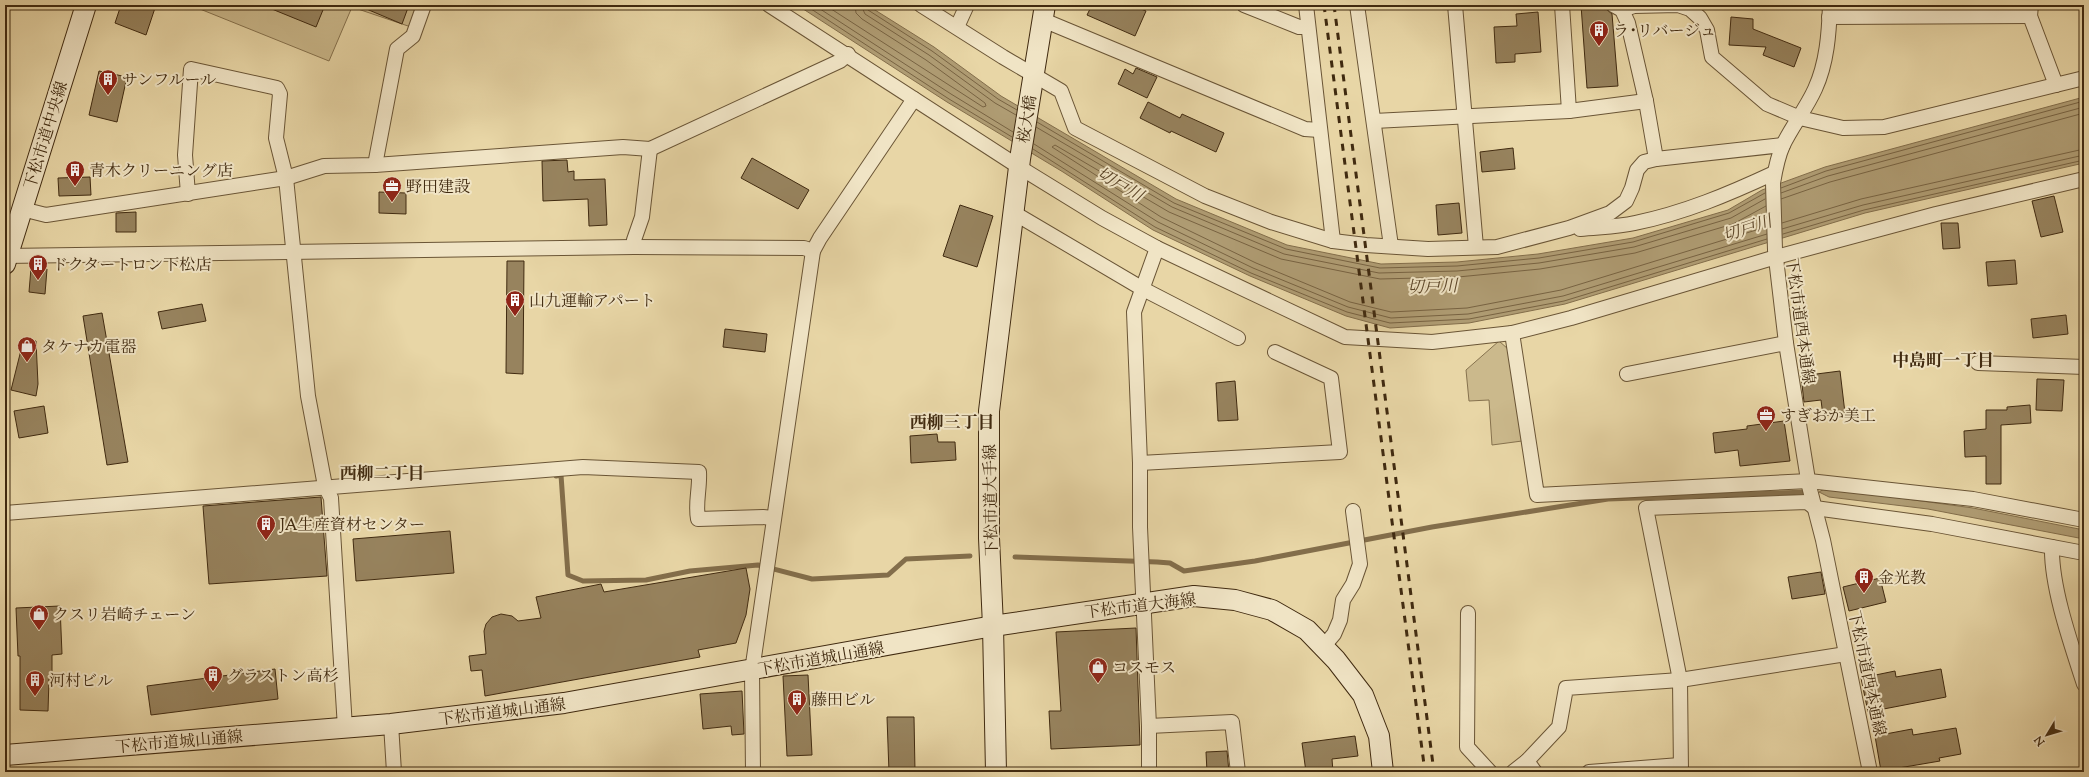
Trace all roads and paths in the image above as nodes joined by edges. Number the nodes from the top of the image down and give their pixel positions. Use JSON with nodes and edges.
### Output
{"nodes":[{"id":1,"x":86,"y":5,"type":"edge"},
{"id":2,"x":424,"y":5,"type":"edge"},
{"id":3,"x":769,"y":5,"type":"edge"},
{"id":4,"x":922,"y":5,"type":"edge"},
{"id":5,"x":967,"y":5,"type":"edge"},
{"id":6,"x":1244,"y":5,"type":"edge"},
{"id":7,"x":1306,"y":5,"type":"edge"},
{"id":8,"x":1357,"y":5,"type":"edge"},
{"id":9,"x":1455,"y":5,"type":"edge"},
{"id":10,"x":1562,"y":5,"type":"edge"},
{"id":11,"x":1617,"y":8,"type":"edge"},
{"id":12,"x":1830,"y":11,"type":"edge"},
{"id":13,"x":2030,"y":11,"type":"edge"},
{"id":14,"x":1044,"y":13,"type":"edge"},
{"id":15,"x":957,"y":27,"type":"junction"},
{"id":16,"x":1308,"y":27,"type":"junction"},
{"id":17,"x":848,"y":54,"type":"junction"},
{"id":18,"x":1032,"y":77,"type":"junction"},
{"id":19,"x":2084,"y":78,"type":"edge"},
{"id":20,"x":2056,"y":85,"type":"junction"},
{"id":21,"x":914,"y":99,"type":"junction"},
{"id":22,"x":1646,"y":101,"type":"junction"},
{"id":23,"x":1569,"y":111,"type":"junction"},
{"id":24,"x":1465,"y":116,"type":"junction"},
{"id":25,"x":1800,"y":118,"type":"junction"},
{"id":26,"x":1374,"y":121,"type":"junction"},
{"id":27,"x":1319,"y":130,"type":"junction"},
{"id":28,"x":1783,"y":146,"type":"junction"},
{"id":29,"x":650,"y":149,"type":"junction"},
{"id":30,"x":1656,"y":159,"type":"junction"},
{"id":31,"x":1019,"y":163,"type":"junction"},
{"id":32,"x":375,"y":165,"type":"junction"},
{"id":33,"x":286,"y":178,"type":"junction"},
{"id":34,"x":1773,"y":178,"type":"junction"},
{"id":35,"x":2084,"y":179,"type":"edge"},
{"id":36,"x":188,"y":194,"type":"junction"},
{"id":37,"x":22,"y":209,"type":"junction"},
{"id":38,"x":1014,"y":213,"type":"junction"},
{"id":39,"x":1569,"y":228,"type":"junction"},
{"id":40,"x":1333,"y":241,"type":"junction"},
{"id":41,"x":1390,"y":246,"type":"junction"},
{"id":42,"x":634,"y":247,"type":"junction"},
{"id":43,"x":1157,"y":248,"type":"junction"},
{"id":44,"x":1476,"y":248,"type":"junction"},
{"id":45,"x":813,"y":251,"type":"junction"},
{"id":46,"x":292,"y":253,"type":"junction"},
{"id":47,"x":1775,"y":254,"type":"junction"},
{"id":48,"x":6,"y":259,"type":"edge"},
{"id":49,"x":1143,"y":290,"type":"junction"},
{"id":50,"x":1512,"y":333,"type":"junction"},
{"id":51,"x":1238,"y":338,"type":"dead end"},
{"id":52,"x":1786,"y":343,"type":"junction"},
{"id":53,"x":1275,"y":352,"type":"dead end"},
{"id":54,"x":1978,"y":364,"type":"dead end"},
{"id":55,"x":2084,"y":367,"type":"edge"},
{"id":56,"x":1627,"y":374,"type":"dead end"},
{"id":57,"x":1140,"y":463,"type":"junction"},
{"id":58,"x":325,"y":486,"type":"junction"},
{"id":59,"x":1811,"y":493,"type":"junction"},
{"id":60,"x":1353,"y":512,"type":"dead end"},
{"id":61,"x":5,"y":513,"type":"edge"},
{"id":62,"x":774,"y":518,"type":"junction"},
{"id":63,"x":2084,"y":520,"type":"edge"},
{"id":64,"x":2052,"y":546,"type":"junction"},
{"id":65,"x":2084,"y":553,"type":"edge"},
{"id":66,"x":1144,"y":602,"type":"junction"},
{"id":67,"x":1468,"y":613,"type":"dead end"},
{"id":68,"x":993,"y":626,"type":"junction"},
{"id":69,"x":1323,"y":647,"type":"junction"},
{"id":70,"x":2078,"y":647,"type":"edge"},
{"id":71,"x":1846,"y":654,"type":"junction"},
{"id":72,"x":752,"y":671,"type":"junction"},
{"id":73,"x":1680,"y":680,"type":"junction"},
{"id":74,"x":2084,"y":684,"type":"edge"},
{"id":75,"x":391,"y":724,"type":"junction"},
{"id":76,"x":1149,"y":726,"type":"junction"},
{"id":77,"x":345,"y":728,"type":"junction"},
{"id":78,"x":5,"y":755,"type":"edge"},
{"id":79,"x":1531,"y":767,"type":"edge"},
{"id":80,"x":1680,"y":769,"type":"edge"},
{"id":81,"x":394,"y":772,"type":"edge"},
{"id":82,"x":754,"y":772,"type":"edge"},
{"id":83,"x":996,"y":772,"type":"edge"},
{"id":84,"x":1149,"y":772,"type":"edge"},
{"id":85,"x":1238,"y":772,"type":"edge"},
{"id":86,"x":1383,"y":772,"type":"edge"},
{"id":87,"x":1490,"y":772,"type":"edge"},
{"id":88,"x":1513,"y":772,"type":"edge"},
{"id":89,"x":1589,"y":772,"type":"edge"},
{"id":90,"x":1870,"y":772,"type":"edge"}],
"edges":[{"from":1,"to":37,"type":"street","name":"下松市道中央線"},
{"from":2,"to":32,"type":"street"},
{"from":3,"to":17,"type":"street"},
{"from":4,"to":15,"type":"street"},
{"from":5,"to":15,"type":"street"},
{"from":6,"to":16,"type":"street"},
{"from":7,"to":16,"type":"street"},
{"from":8,"to":26,"type":"street"},
{"from":9,"to":24,"type":"street"},
{"from":10,"to":23,"type":"street"},
{"from":11,"to":22,"type":"street"},
{"from":11,"to":25,"type":"street"},
{"from":12,"to":13,"type":"street"},
{"from":12,"to":25,"type":"street"},
{"from":13,"to":20,"type":"street"},
{"from":14,"to":18,"type":"street"},
{"from":14,"to":27,"type":"street"},
{"from":15,"to":18,"type":"street"},
{"from":16,"to":27,"type":"street"},
{"from":17,"to":21,"type":"street"},
{"from":17,"to":29,"type":"street"},
{"from":18,"to":31,"type":"street","name":"桜大橋"},
{"from":18,"to":40,"type":"street"},
{"from":19,"to":20,"type":"street"},
{"from":20,"to":25,"type":"street"},
{"from":21,"to":31,"type":"street"},
{"from":21,"to":45,"type":"street"},
{"from":22,"to":23,"type":"street"},
{"from":22,"to":30,"type":"street"},
{"from":23,"to":24,"type":"street"},
{"from":24,"to":26,"type":"street"},
{"from":24,"to":44,"type":"street"},
{"from":25,"to":28,"type":"street"},
{"from":26,"to":41,"type":"street"},
{"from":27,"to":40,"type":"street"},
{"from":28,"to":30,"type":"street"},
{"from":28,"to":34,"type":"street"},
{"from":29,"to":32,"type":"street"},
{"from":29,"to":42,"type":"street"},
{"from":30,"to":39,"type":"street"},
{"from":31,"to":38,"type":"street","name":"下松市道大手線"},
{"from":31,"to":43,"type":"street"},
{"from":32,"to":33,"type":"street"},
{"from":33,"to":36,"type":"street"},
{"from":33,"to":36,"type":"street"},
{"from":33,"to":46,"type":"street"},
{"from":34,"to":39,"type":"street"},
{"from":34,"to":47,"type":"street","name":"下松市道西本通線"},
{"from":35,"to":47,"type":"street"},
{"from":36,"to":37,"type":"street"},
{"from":37,"to":48,"type":"street","name":"下松市道中央線"},
{"from":38,"to":49,"type":"street"},
{"from":38,"to":68,"type":"street","name":"下松市道大手線"},
{"from":39,"to":44,"type":"street"},
{"from":40,"to":41,"type":"street"},
{"from":41,"to":44,"type":"street"},
{"from":42,"to":45,"type":"street"},
{"from":42,"to":46,"type":"street"},
{"from":43,"to":49,"type":"street"},
{"from":43,"to":50,"type":"street"},
{"from":45,"to":62,"type":"street"},
{"from":46,"to":48,"type":"street"},
{"from":46,"to":58,"type":"street"},
{"from":47,"to":50,"type":"street"},
{"from":47,"to":52,"type":"street","name":"下松市道西本通線"},
{"from":49,"to":51,"type":"street"},
{"from":49,"to":57,"type":"street"},
{"from":50,"to":59,"type":"street"},
{"from":52,"to":56,"type":"street"},
{"from":52,"to":59,"type":"street","name":"下松市道西本通線"},
{"from":53,"to":57,"type":"street"},
{"from":54,"to":55,"type":"street"},
{"from":57,"to":66,"type":"street"},
{"from":58,"to":61,"type":"street"},
{"from":58,"to":62,"type":"street"},
{"from":58,"to":77,"type":"street"},
{"from":59,"to":63,"type":"street"},
{"from":59,"to":64,"type":"street"},
{"from":59,"to":71,"type":"street","name":"下松市道西本通線"},
{"from":59,"to":73,"type":"street"},
{"from":60,"to":69,"type":"street"},
{"from":62,"to":72,"type":"street"},
{"from":64,"to":65,"type":"street"},
{"from":64,"to":70,"type":"street"},
{"from":66,"to":68,"type":"street","name":"下松市道大海線"},
{"from":66,"to":69,"type":"street","name":"下松市道大海線"},
{"from":66,"to":76,"type":"street"},
{"from":67,"to":87,"type":"street"},
{"from":68,"to":72,"type":"street","name":"下松市道城山通線"},
{"from":68,"to":83,"type":"street","name":"下松市道大手線"},
{"from":69,"to":86,"type":"street","name":"下松市道大海線"},
{"from":70,"to":74,"type":"street"},
{"from":71,"to":73,"type":"street"},
{"from":71,"to":90,"type":"street","name":"下松市道西本通線"},
{"from":72,"to":75,"type":"street","name":"下松市道城山通線"},
{"from":72,"to":82,"type":"street"},
{"from":73,"to":79,"type":"street"},
{"from":73,"to":80,"type":"street"},
{"from":75,"to":77,"type":"street","name":"下松市道城山通線"},
{"from":75,"to":81,"type":"street"},
{"from":76,"to":84,"type":"street"},
{"from":76,"to":85,"type":"street"},
{"from":77,"to":78,"type":"street","name":"下松市道城山通線"},
{"from":79,"to":88,"type":"street"},
{"from":80,"to":89,"type":"street"}]}
